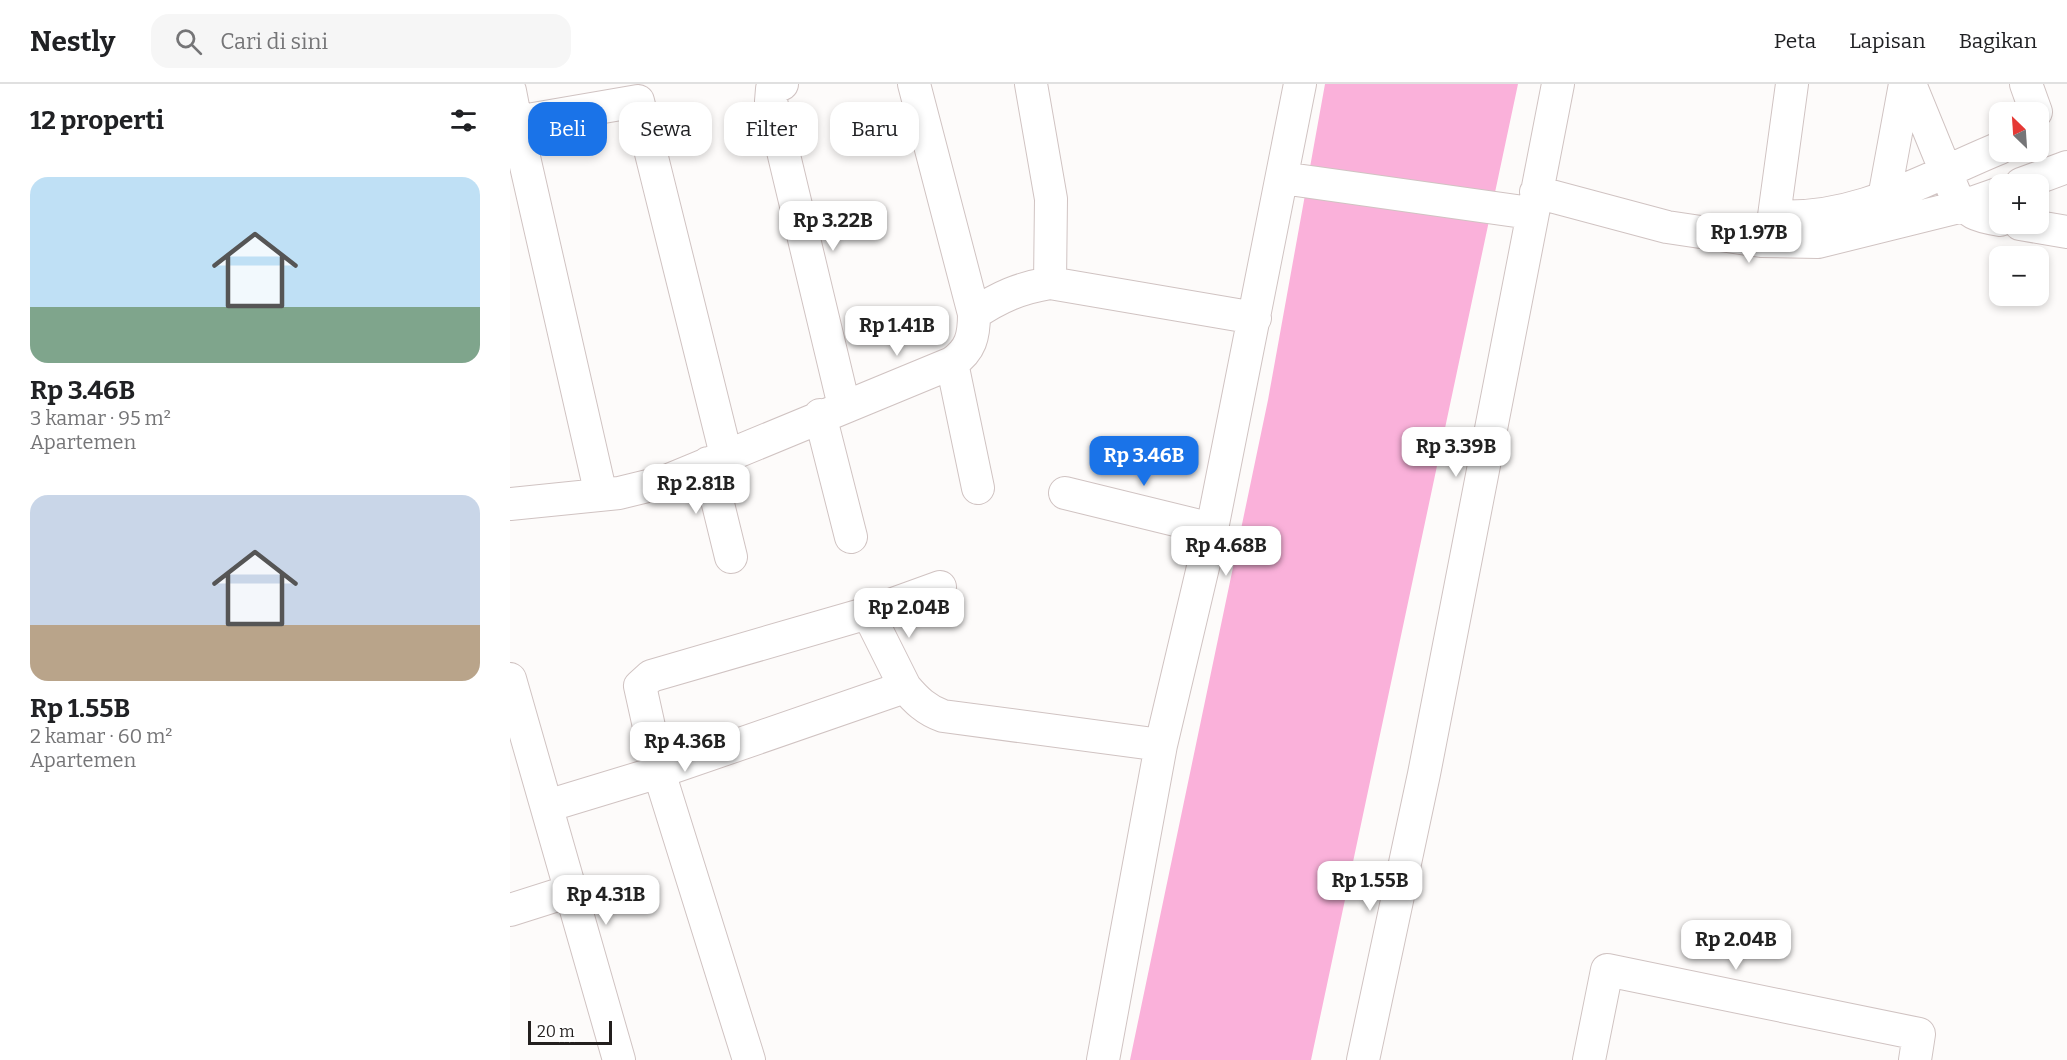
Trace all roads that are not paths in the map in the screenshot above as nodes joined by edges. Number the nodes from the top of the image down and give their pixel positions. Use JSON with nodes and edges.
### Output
{"nodes":[{"id":1,"x":782,"y":84,"type":"edge"},
{"id":2,"x":914,"y":84,"type":"edge"},
{"id":3,"x":1031,"y":84,"type":"edge"},
{"id":4,"x":1300,"y":84,"type":"edge"},
{"id":5,"x":1558,"y":84,"type":"edge"},
{"id":6,"x":1792,"y":84,"type":"edge"},
{"id":7,"x":1908,"y":84,"type":"edge"},
{"id":8,"x":2026,"y":84,"type":"edge"},
{"id":9,"x":512,"y":101,"type":"edge"},
{"id":10,"x":2032,"y":102,"type":"edge"},
{"id":11,"x":1989,"y":152,"type":"edge"},
{"id":12,"x":2067,"y":167,"type":"edge"},
{"id":13,"x":1943,"y":171,"type":"junction"},
{"id":14,"x":2048,"y":174,"type":"edge"},
{"id":15,"x":1282,"y":178,"type":"junction"},
{"id":16,"x":1989,"y":197,"type":"edge"},
{"id":17,"x":1884,"y":198,"type":"junction"},
{"id":18,"x":1534,"y":202,"type":"junction"},
{"id":19,"x":1964,"y":206,"type":"junction"},
{"id":20,"x":1989,"y":218,"type":"edge"},
{"id":21,"x":2049,"y":229,"type":"edge"},
{"id":22,"x":2067,"y":232,"type":"edge"},
{"id":23,"x":1050,"y":283,"type":"junction"},
{"id":24,"x":974,"y":314,"type":"junction"},
{"id":25,"x":1255,"y":318,"type":"junction"},
{"id":26,"x":952,"y":363,"type":"junction"},
{"id":27,"x":832,"y":411,"type":"junction"},
{"id":28,"x":717,"y":458,"type":"junction"},
{"id":29,"x":978,"y":488,"type":"dead end"},
{"id":30,"x":1065,"y":493,"type":"dead end"},
{"id":31,"x":601,"y":495,"type":"junction"},
{"id":32,"x":510,"y":504,"type":"edge"},
{"id":33,"x":1212,"y":529,"type":"junction"},
{"id":34,"x":851,"y":537,"type":"dead end"},
{"id":35,"x":731,"y":557,"type":"dead end"},
{"id":36,"x":940,"y":587,"type":"dead end"},
{"id":37,"x":868,"y":613,"type":"junction"},
{"id":38,"x":510,"y":679,"type":"edge"},
{"id":39,"x":905,"y":687,"type":"junction"},
{"id":40,"x":519,"y":745,"type":"edge"},
{"id":41,"x":1161,"y":745,"type":"junction"},
{"id":42,"x":659,"y":772,"type":"junction"},
{"id":43,"x":547,"y":806,"type":"junction"},
{"id":44,"x":570,"y":891,"type":"junction"},
{"id":45,"x":510,"y":910,"type":"edge"},
{"id":46,"x":620,"y":1060,"type":"edge"},
{"id":47,"x":749,"y":1060,"type":"edge"},
{"id":48,"x":1103,"y":1060,"type":"edge"},
{"id":49,"x":1363,"y":1060,"type":"edge"},
{"id":50,"x":1589,"y":1060,"type":"edge"},
{"id":51,"x":1915,"y":1060,"type":"edge"}],
"edges":[{"from":1,"to":27,"type":"street"},
{"from":2,"to":24,"type":"street"},
{"from":3,"to":23,"type":"street"},
{"from":4,"to":15,"type":"street"},
{"from":5,"to":18,"type":"street"},
{"from":6,"to":17,"type":"street"},
{"from":7,"to":13,"type":"street"},
{"from":7,"to":17,"type":"street"},
{"from":8,"to":10,"type":"street"},
{"from":9,"to":28,"type":"street"},
{"from":9,"to":31,"type":"street"},
{"from":11,"to":13,"type":"street"},
{"from":12,"to":14,"type":"street"},
{"from":13,"to":17,"type":"street"},
{"from":13,"to":19,"type":"street"},
{"from":15,"to":18,"type":"street"},
{"from":15,"to":25,"type":"street"},
{"from":16,"to":19,"type":"street"},
{"from":18,"to":19,"type":"street"},
{"from":18,"to":49,"type":"street"},
{"from":19,"to":20,"type":"street"},
{"from":21,"to":22,"type":"street"},
{"from":23,"to":24,"type":"street"},
{"from":23,"to":25,"type":"street"},
{"from":24,"to":26,"type":"street"},
{"from":25,"to":33,"type":"street"},
{"from":26,"to":27,"type":"street"},
{"from":26,"to":29,"type":"street"},
{"from":27,"to":28,"type":"street"},
{"from":27,"to":34,"type":"street"},
{"from":28,"to":31,"type":"street"},
{"from":28,"to":35,"type":"street"},
{"from":30,"to":33,"type":"street"},
{"from":31,"to":32,"type":"street"},
{"from":33,"to":41,"type":"street"},
{"from":36,"to":37,"type":"street"},
{"from":37,"to":39,"type":"street"},
{"from":37,"to":42,"type":"street"},
{"from":38,"to":40,"type":"street"},
{"from":39,"to":41,"type":"street"},
{"from":39,"to":42,"type":"street"},
{"from":40,"to":43,"type":"street"},
{"from":41,"to":48,"type":"street"},
{"from":42,"to":43,"type":"street"},
{"from":42,"to":47,"type":"street"},
{"from":43,"to":44,"type":"street"},
{"from":44,"to":45,"type":"street"},
{"from":44,"to":46,"type":"street"},
{"from":50,"to":51,"type":"street"}]}
